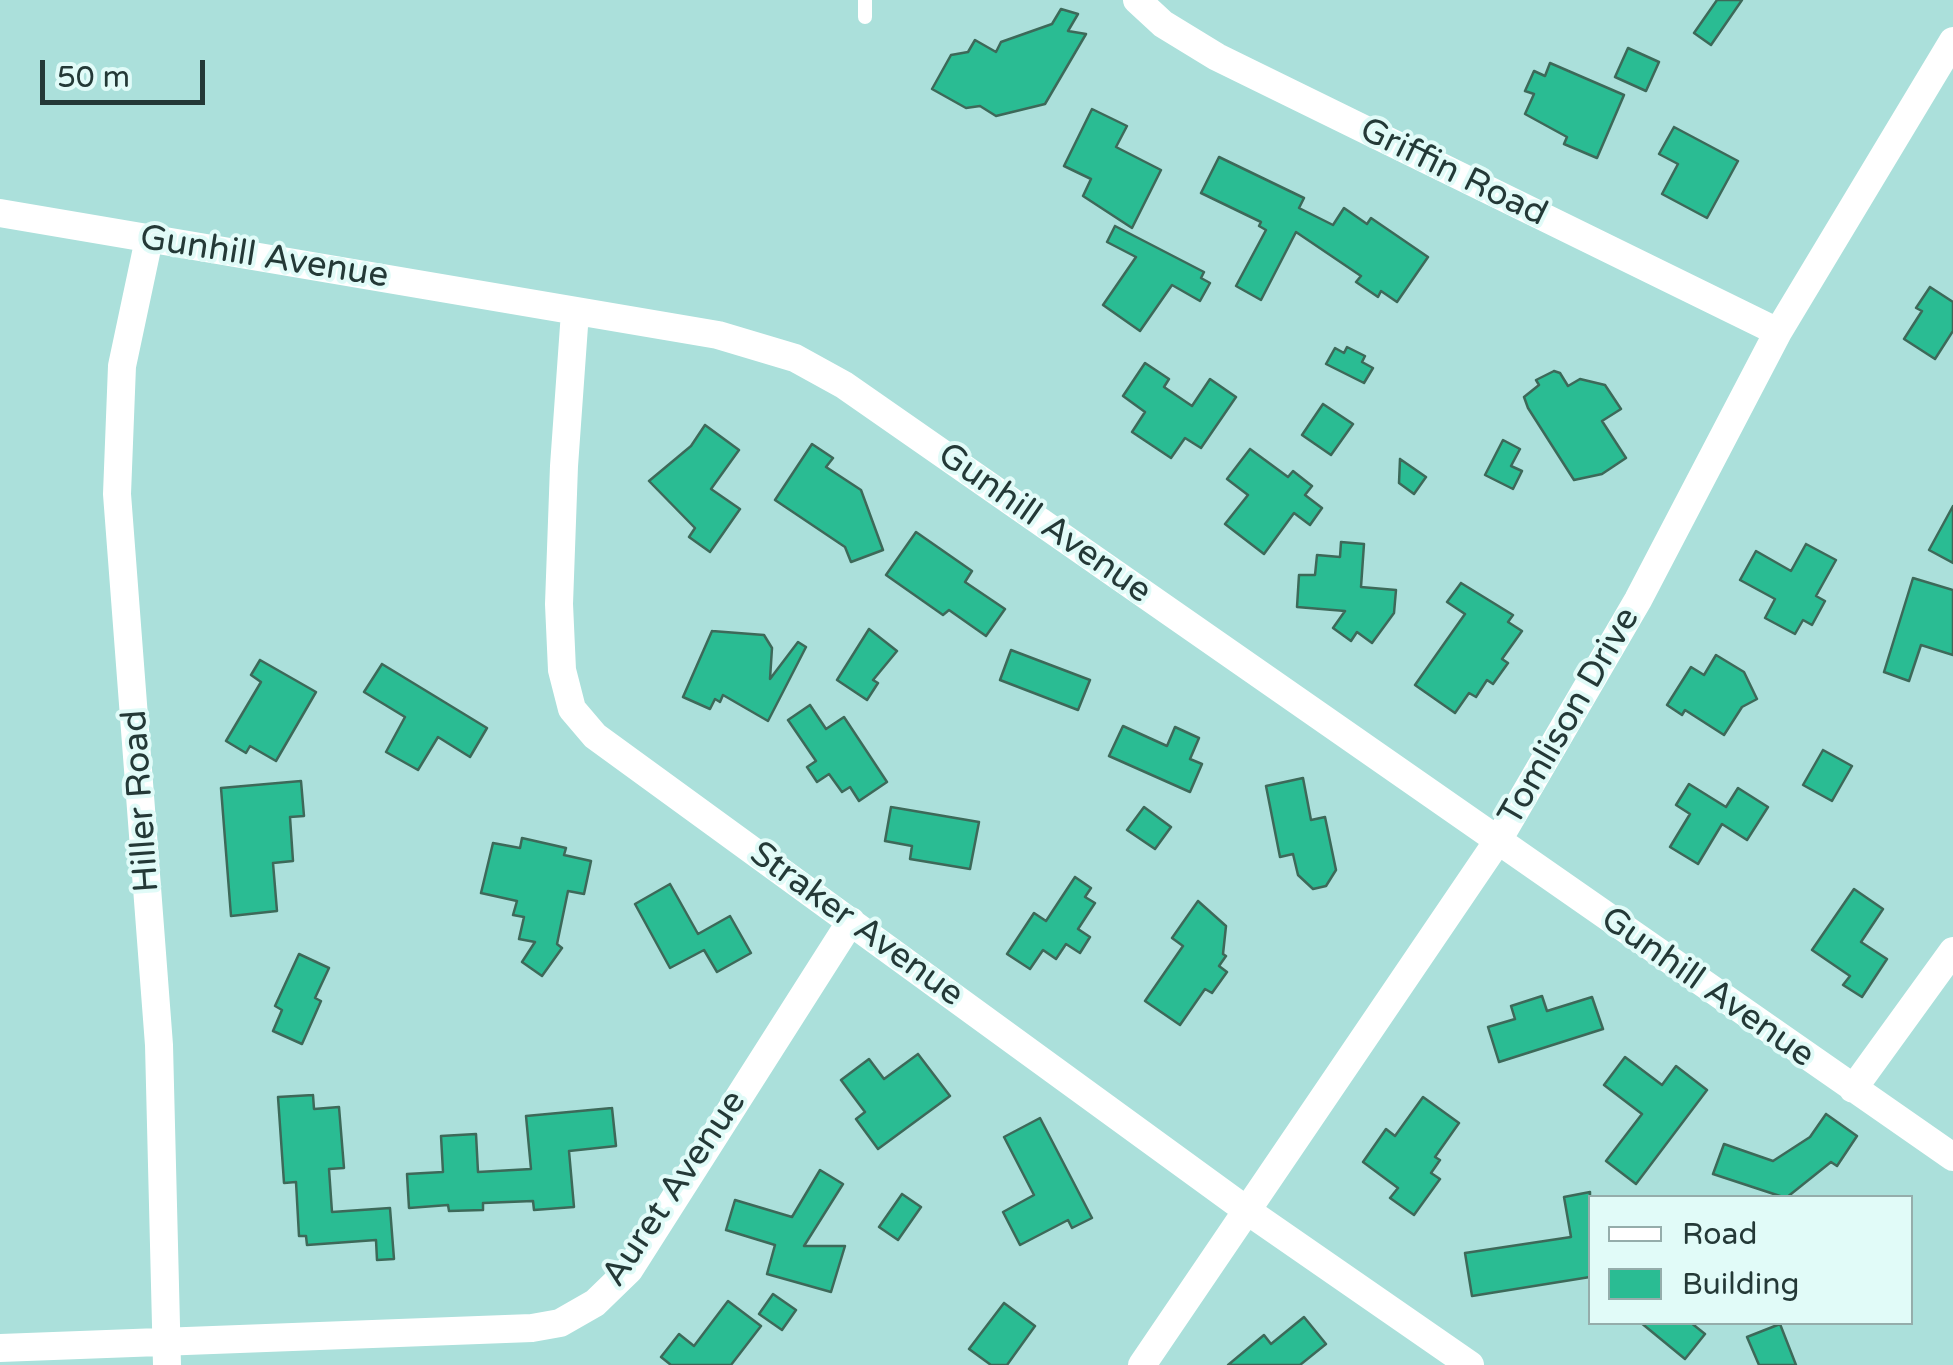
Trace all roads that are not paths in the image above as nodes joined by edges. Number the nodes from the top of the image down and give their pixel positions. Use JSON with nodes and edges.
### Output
{"nodes":[{"id":1,"x":865,"y":0,"type":"edge"},
{"id":2,"x":1136,"y":0,"type":"edge"},
{"id":3,"x":865,"y":17,"type":"dead end"},
{"id":4,"x":1953,"y":41,"type":"edge"},
{"id":5,"x":0,"y":213,"type":"edge"},
{"id":6,"x":149,"y":240,"type":"junction"},
{"id":7,"x":575,"y":312,"type":"junction"},
{"id":8,"x":1778,"y":332,"type":"junction"},
{"id":9,"x":1497,"y":842,"type":"junction"},
{"id":10,"x":851,"y":921,"type":"junction"},
{"id":11,"x":1953,"y":951,"type":"edge"},
{"id":12,"x":1853,"y":1089,"type":"junction"},
{"id":13,"x":1953,"y":1157,"type":"edge"},
{"id":14,"x":1249,"y":1212,"type":"junction"},
{"id":15,"x":0,"y":1348,"type":"edge"},
{"id":16,"x":167,"y":1354,"type":"edge"},
{"id":17,"x":1142,"y":1365,"type":"edge"},
{"id":18,"x":1470,"y":1365,"type":"edge"}],
"edges":[{"from":1,"to":3,"type":"lane"},
{"from":2,"to":8,"type":"street","name":"Griffin Road"},
{"from":4,"to":8,"type":"street","name":"Tomlison Drive"},
{"from":5,"to":6,"type":"street","name":"Gunhill Avenue"},
{"from":6,"to":7,"type":"street","name":"Gunhill Avenue"},
{"from":6,"to":16,"type":"street","name":"Hiller Road"},
{"from":7,"to":9,"type":"street","name":"Gunhill Avenue"},
{"from":7,"to":10,"type":"street","name":"Straker Avenue"},
{"from":8,"to":9,"type":"street","name":"Tomlison Drive"},
{"from":9,"to":12,"type":"street","name":"Gunhill Avenue"},
{"from":9,"to":14,"type":"street","name":"Tomlison Drive"},
{"from":10,"to":14,"type":"street","name":"Straker Avenue"},
{"from":10,"to":16,"type":"street","name":"Auret Avenue"},
{"from":11,"to":12,"type":"street"},
{"from":12,"to":13,"type":"street","name":"Gunhill Avenue"},
{"from":14,"to":17,"type":"street","name":"Tomlison Drive"},
{"from":14,"to":18,"type":"street","name":"Straker Avenue"},
{"from":15,"to":16,"type":"street","name":"Auret Avenue"}]}
